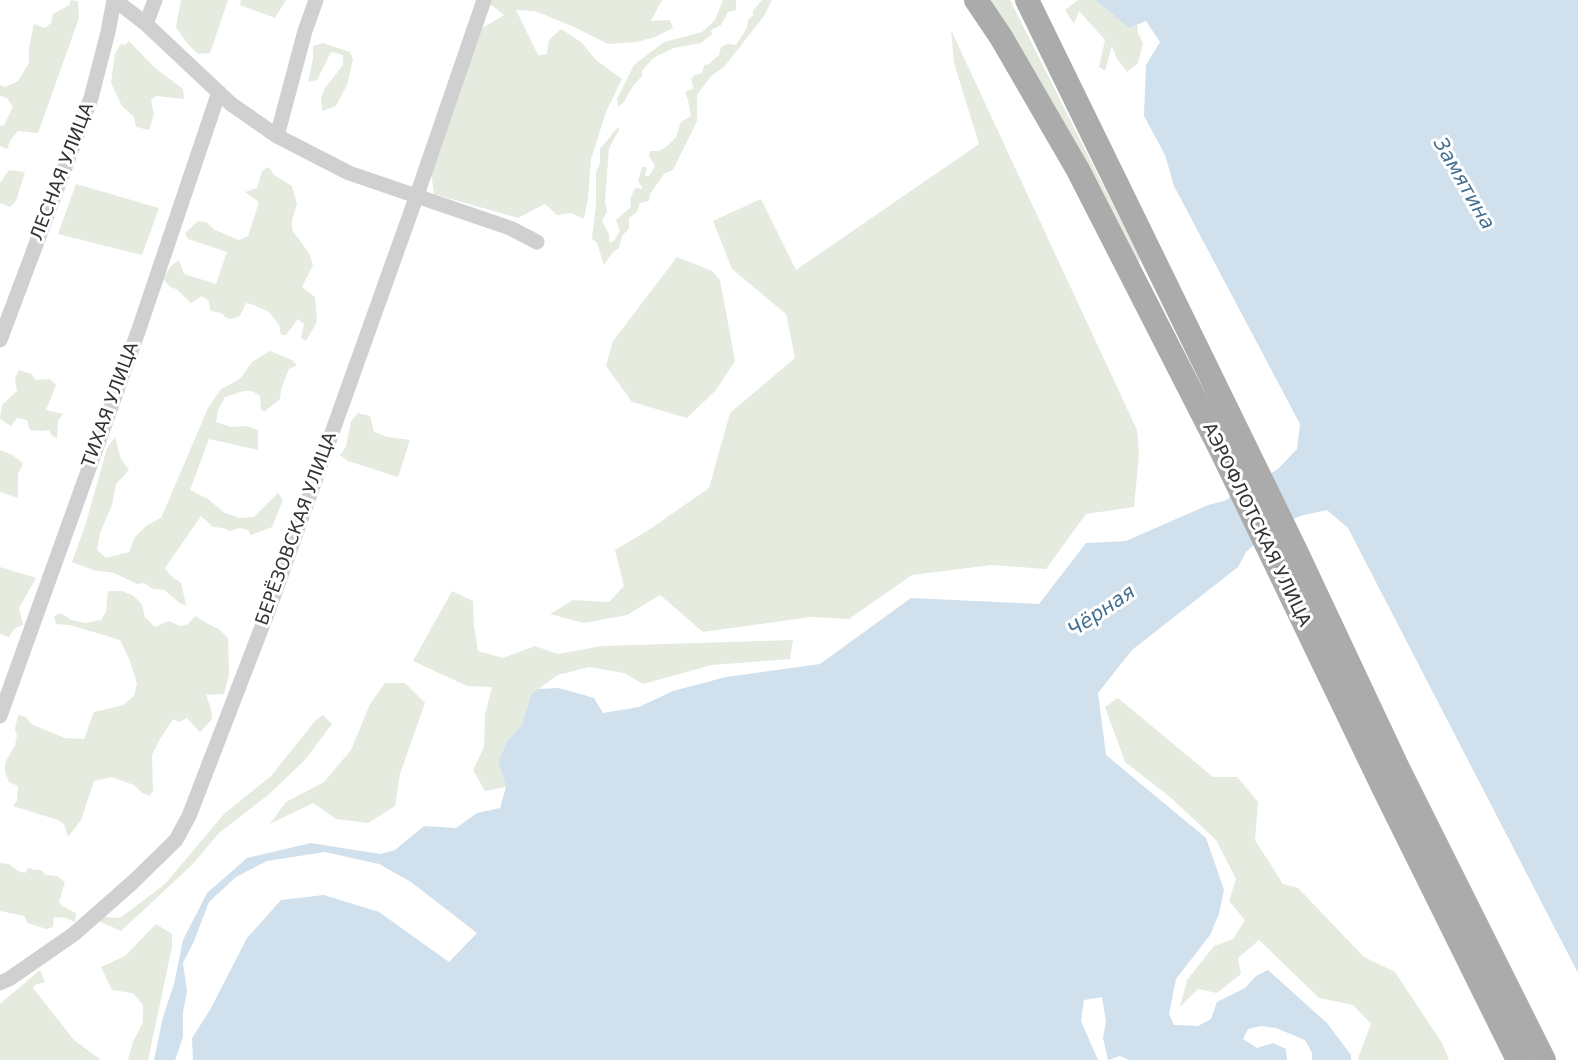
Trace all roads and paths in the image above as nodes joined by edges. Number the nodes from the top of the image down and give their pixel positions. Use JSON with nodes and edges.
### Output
{"nodes":[{"id":1,"x":115,"y":0,"type":"edge"},
{"id":2,"x":155,"y":0,"type":"edge"},
{"id":3,"x":316,"y":0,"type":"edge"},
{"id":4,"x":484,"y":0,"type":"edge"},
{"id":5,"x":975,"y":0,"type":"edge"},
{"id":6,"x":1027,"y":0,"type":"edge"},
{"id":7,"x":146,"y":24,"type":"junction"},
{"id":8,"x":219,"y":92,"type":"junction"},
{"id":9,"x":277,"y":136,"type":"junction"},
{"id":10,"x":417,"y":195,"type":"junction"},
{"id":11,"x":537,"y":242,"type":"dead end"},
{"id":12,"x":0,"y":340,"type":"edge"},
{"id":13,"x":1232,"y":446,"type":"junction"},
{"id":14,"x":0,"y":716,"type":"edge"},
{"id":15,"x":0,"y":983,"type":"edge"},
{"id":16,"x":1518,"y":1060,"type":"edge"},
{"id":17,"x":1544,"y":1060,"type":"edge"}],
"edges":[{"from":1,"to":7,"type":"street"},
{"from":1,"to":12,"type":"street","name":"ЛЕСНАЯ УЛИЦА"},
{"from":2,"to":7,"type":"street"},
{"from":3,"to":9,"type":"street"},
{"from":4,"to":10,"type":"street","name":"БЕРЁЗОВСКАЯ УЛИЦА"},
{"from":5,"to":13,"type":"main road","name":"АЭРОФЛОТСКАЯ УЛИЦА"},
{"from":6,"to":13,"type":"main road","name":"АЭРОФЛОТСКАЯ УЛИЦА"},
{"from":7,"to":8,"type":"street"},
{"from":8,"to":9,"type":"street"},
{"from":8,"to":14,"type":"street","name":"ТИХАЯ УЛИЦА"},
{"from":9,"to":10,"type":"street"},
{"from":10,"to":11,"type":"street"},
{"from":10,"to":15,"type":"street","name":"БЕРЁЗОВСКАЯ УЛИЦА"},
{"from":13,"to":16,"type":"main road","name":"АЭРОФЛОТСКАЯ УЛИЦА"},
{"from":13,"to":17,"type":"main road","name":"АЭРОФЛОТСКАЯ УЛИЦА"}]}
